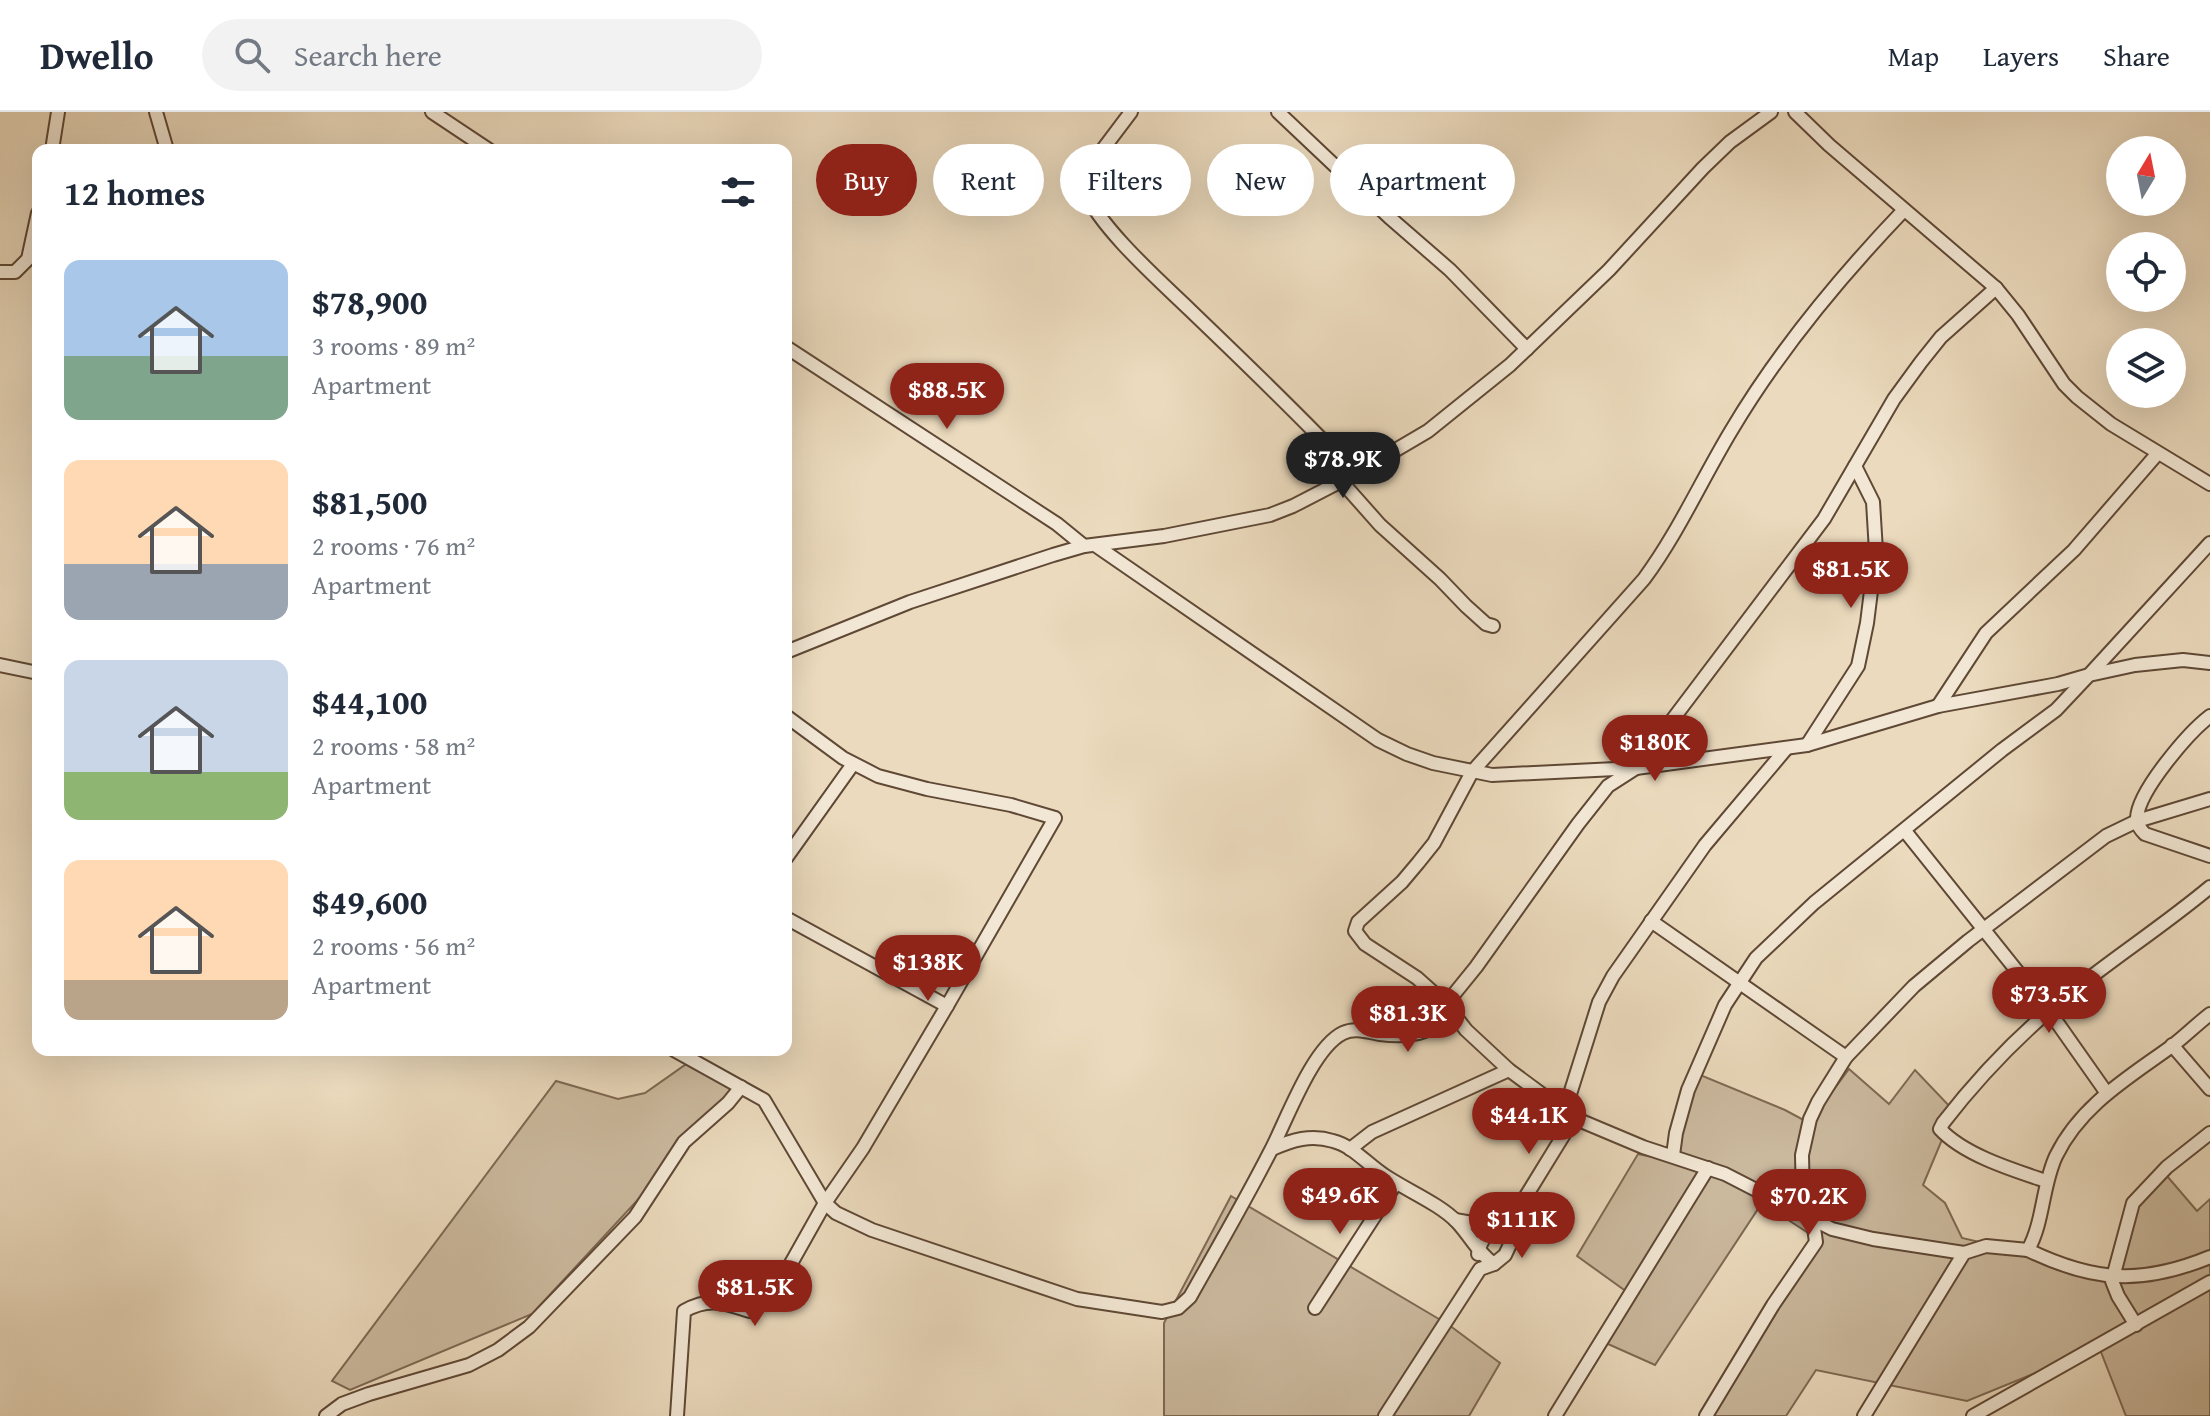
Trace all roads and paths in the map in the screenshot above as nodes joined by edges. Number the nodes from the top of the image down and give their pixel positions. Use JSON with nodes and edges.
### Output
{"nodes":[{"id":1,"x":58,"y":112,"type":"edge"},
{"id":2,"x":156,"y":112,"type":"edge"},
{"id":3,"x":432,"y":112,"type":"edge"},
{"id":4,"x":1131,"y":112,"type":"edge"},
{"id":5,"x":1278,"y":112,"type":"edge"},
{"id":6,"x":1771,"y":112,"type":"edge"},
{"id":7,"x":1795,"y":112,"type":"edge"},
{"id":8,"x":53,"y":144,"type":"edge"},
{"id":9,"x":165,"y":144,"type":"edge"},
{"id":10,"x":480,"y":144,"type":"edge"},
{"id":11,"x":1904,"y":210,"type":"junction"},
{"id":12,"x":32,"y":257,"type":"edge"},
{"id":13,"x":0,"y":272,"type":"edge"},
{"id":14,"x":1996,"y":288,"type":"junction"},
{"id":15,"x":1527,"y":349,"type":"junction"},
{"id":16,"x":792,"y":351,"type":"edge"},
{"id":17,"x":2158,"y":453,"type":"junction"},
{"id":18,"x":1855,"y":466,"type":"junction"},
{"id":19,"x":1355,"y":474,"type":"junction"},
{"id":20,"x":1341,"y":481,"type":"junction"},
{"id":21,"x":2210,"y":484,"type":"edge"},
{"id":22,"x":2210,"y":543,"type":"edge"},
{"id":23,"x":1090,"y":546,"type":"junction"},
{"id":24,"x":1493,"y":626,"type":"dead end"},
{"id":25,"x":792,"y":650,"type":"edge"},
{"id":26,"x":2210,"y":663,"type":"edge"},
{"id":27,"x":0,"y":665,"type":"edge"},
{"id":28,"x":32,"y":672,"type":"edge"},
{"id":29,"x":2089,"y":675,"type":"junction"},
{"id":30,"x":1938,"y":706,"type":"junction"},
{"id":31,"x":2210,"y":716,"type":"edge"},
{"id":32,"x":792,"y":720,"type":"edge"},
{"id":33,"x":1807,"y":745,"type":"junction"},
{"id":34,"x":1786,"y":749,"type":"junction"},
{"id":35,"x":853,"y":764,"type":"junction"},
{"id":36,"x":1636,"y":768,"type":"junction"},
{"id":37,"x":1472,"y":772,"type":"junction"},
{"id":38,"x":2210,"y":799,"type":"edge"},
{"id":39,"x":2137,"y":821,"type":"junction"},
{"id":40,"x":1905,"y":831,"type":"junction"},
{"id":41,"x":792,"y":850,"type":"edge"},
{"id":42,"x":2210,"y":856,"type":"edge"},
{"id":43,"x":2210,"y":887,"type":"edge"},
{"id":44,"x":792,"y":921,"type":"edge"},
{"id":45,"x":1651,"y":921,"type":"junction"},
{"id":46,"x":1984,"y":929,"type":"junction"},
{"id":47,"x":1740,"y":981,"type":"junction"},
{"id":48,"x":1446,"y":1004,"type":"junction"},
{"id":49,"x":947,"y":1006,"type":"junction"},
{"id":50,"x":2049,"y":1011,"type":"junction"},
{"id":51,"x":2210,"y":1014,"type":"edge"},
{"id":52,"x":1454,"y":1016,"type":"junction"},
{"id":53,"x":2172,"y":1045,"type":"junction"},
{"id":54,"x":685,"y":1056,"type":"edge"},
{"id":55,"x":1846,"y":1057,"type":"junction"},
{"id":56,"x":1509,"y":1070,"type":"junction"},
{"id":57,"x":741,"y":1087,"type":"junction"},
{"id":58,"x":2210,"y":1089,"type":"edge"},
{"id":59,"x":2106,"y":1092,"type":"junction"},
{"id":60,"x":1570,"y":1114,"type":"junction"},
{"id":61,"x":2210,"y":1133,"type":"edge"},
{"id":62,"x":1272,"y":1149,"type":"junction"},
{"id":63,"x":1350,"y":1149,"type":"junction"},
{"id":64,"x":1673,"y":1155,"type":"junction"},
{"id":65,"x":1708,"y":1168,"type":"junction"},
{"id":66,"x":2046,"y":1181,"type":"junction"},
{"id":67,"x":1396,"y":1183,"type":"junction"},
{"id":68,"x":825,"y":1203,"type":"junction"},
{"id":69,"x":1515,"y":1214,"type":"junction"},
{"id":70,"x":1807,"y":1216,"type":"junction"},
{"id":71,"x":1455,"y":1220,"type":"junction"},
{"id":72,"x":1495,"y":1227,"type":"junction"},
{"id":73,"x":1513,"y":1238,"type":"junction"},
{"id":74,"x":1479,"y":1247,"type":"junction"},
{"id":75,"x":2028,"y":1250,"type":"junction"},
{"id":76,"x":1964,"y":1253,"type":"junction"},
{"id":77,"x":2210,"y":1257,"type":"edge"},
{"id":78,"x":1494,"y":1264,"type":"junction"},
{"id":79,"x":1480,"y":1269,"type":"junction"},
{"id":80,"x":2113,"y":1276,"type":"junction"},
{"id":81,"x":2210,"y":1282,"type":"edge"},
{"id":82,"x":1315,"y":1308,"type":"dead end"},
{"id":83,"x":2136,"y":1325,"type":"junction"},
{"id":84,"x":326,"y":1416,"type":"edge"},
{"id":85,"x":677,"y":1416,"type":"edge"},
{"id":86,"x":1385,"y":1416,"type":"edge"},
{"id":87,"x":1555,"y":1416,"type":"edge"},
{"id":88,"x":1706,"y":1416,"type":"edge"},
{"id":89,"x":1864,"y":1416,"type":"edge"},
{"id":90,"x":1973,"y":1416,"type":"edge"}],
"edges":[{"from":1,"to":8,"type":"street"},
{"from":2,"to":9,"type":"street"},
{"from":3,"to":10,"type":"street"},
{"from":4,"to":19,"type":"street"},
{"from":5,"to":15,"type":"street"},
{"from":6,"to":15,"type":"street"},
{"from":7,"to":11,"type":"street"},
{"from":11,"to":14,"type":"street"},
{"from":11,"to":37,"type":"street"},
{"from":12,"to":13,"type":"street"},
{"from":14,"to":17,"type":"street"},
{"from":14,"to":18,"type":"street"},
{"from":15,"to":19,"type":"street"},
{"from":16,"to":23,"type":"street"},
{"from":17,"to":21,"type":"street"},
{"from":17,"to":30,"type":"street"},
{"from":18,"to":33,"type":"street"},
{"from":18,"to":36,"type":"street"},
{"from":19,"to":20,"type":"street"},
{"from":20,"to":23,"type":"street"},
{"from":20,"to":24,"type":"street"},
{"from":22,"to":29,"type":"street"},
{"from":23,"to":25,"type":"street"},
{"from":23,"to":37,"type":"street"},
{"from":26,"to":29,"type":"street"},
{"from":27,"to":28,"type":"street"},
{"from":29,"to":30,"type":"street"},
{"from":29,"to":40,"type":"street"},
{"from":30,"to":33,"type":"street"},
{"from":31,"to":39,"type":"street"},
{"from":32,"to":35,"type":"street"},
{"from":33,"to":34,"type":"street"},
{"from":34,"to":36,"type":"street"},
{"from":34,"to":45,"type":"street"},
{"from":35,"to":41,"type":"street"},
{"from":35,"to":49,"type":"street"},
{"from":36,"to":37,"type":"street"},
{"from":36,"to":48,"type":"street"},
{"from":37,"to":48,"type":"street"},
{"from":38,"to":39,"type":"street"},
{"from":39,"to":42,"type":"street"},
{"from":39,"to":46,"type":"street"},
{"from":40,"to":46,"type":"street"},
{"from":40,"to":47,"type":"street"},
{"from":43,"to":50,"type":"street"},
{"from":44,"to":49,"type":"street"},
{"from":45,"to":47,"type":"street"},
{"from":45,"to":60,"type":"street"},
{"from":46,"to":50,"type":"street"},
{"from":46,"to":55,"type":"street"},
{"from":47,"to":55,"type":"street"},
{"from":47,"to":64,"type":"street"},
{"from":48,"to":52,"type":"street"},
{"from":49,"to":68,"type":"street"},
{"from":50,"to":59,"type":"street"},
{"from":50,"to":66,"type":"street"},
{"from":51,"to":53,"type":"street"},
{"from":52,"to":56,"type":"street"},
{"from":52,"to":62,"type":"street"},
{"from":53,"to":58,"type":"street"},
{"from":53,"to":59,"type":"street"},
{"from":54,"to":57,"type":"street"},
{"from":55,"to":70,"type":"street"},
{"from":56,"to":60,"type":"street"},
{"from":56,"to":63,"type":"street"},
{"from":57,"to":68,"type":"street"},
{"from":57,"to":84,"type":"street"},
{"from":59,"to":66,"type":"street"},
{"from":60,"to":64,"type":"street"},
{"from":60,"to":69,"type":"street"},
{"from":61,"to":80,"type":"street"},
{"from":62,"to":63,"type":"street"},
{"from":62,"to":68,"type":"street"},
{"from":63,"to":67,"type":"street"},
{"from":64,"to":65,"type":"street"},
{"from":65,"to":70,"type":"street"},
{"from":65,"to":87,"type":"street"},
{"from":66,"to":75,"type":"street"},
{"from":67,"to":71,"type":"street"},
{"from":67,"to":82,"type":"street"},
{"from":68,"to":85,"type":"street"},
{"from":69,"to":72,"type":"street"},
{"from":69,"to":73,"type":"street"},
{"from":70,"to":76,"type":"street"},
{"from":70,"to":88,"type":"street"},
{"from":71,"to":72,"type":"street"},
{"from":71,"to":74,"type":"street"},
{"from":72,"to":73,"type":"street"},
{"from":72,"to":74,"type":"street"},
{"from":73,"to":78,"type":"street"},
{"from":74,"to":78,"type":"street"},
{"from":74,"to":79,"type":"street"},
{"from":75,"to":76,"type":"street"},
{"from":75,"to":80,"type":"street"},
{"from":76,"to":89,"type":"street"},
{"from":77,"to":80,"type":"street"},
{"from":78,"to":79,"type":"street"},
{"from":79,"to":86,"type":"street"},
{"from":80,"to":83,"type":"street"},
{"from":81,"to":83,"type":"street"},
{"from":83,"to":90,"type":"street"}]}
